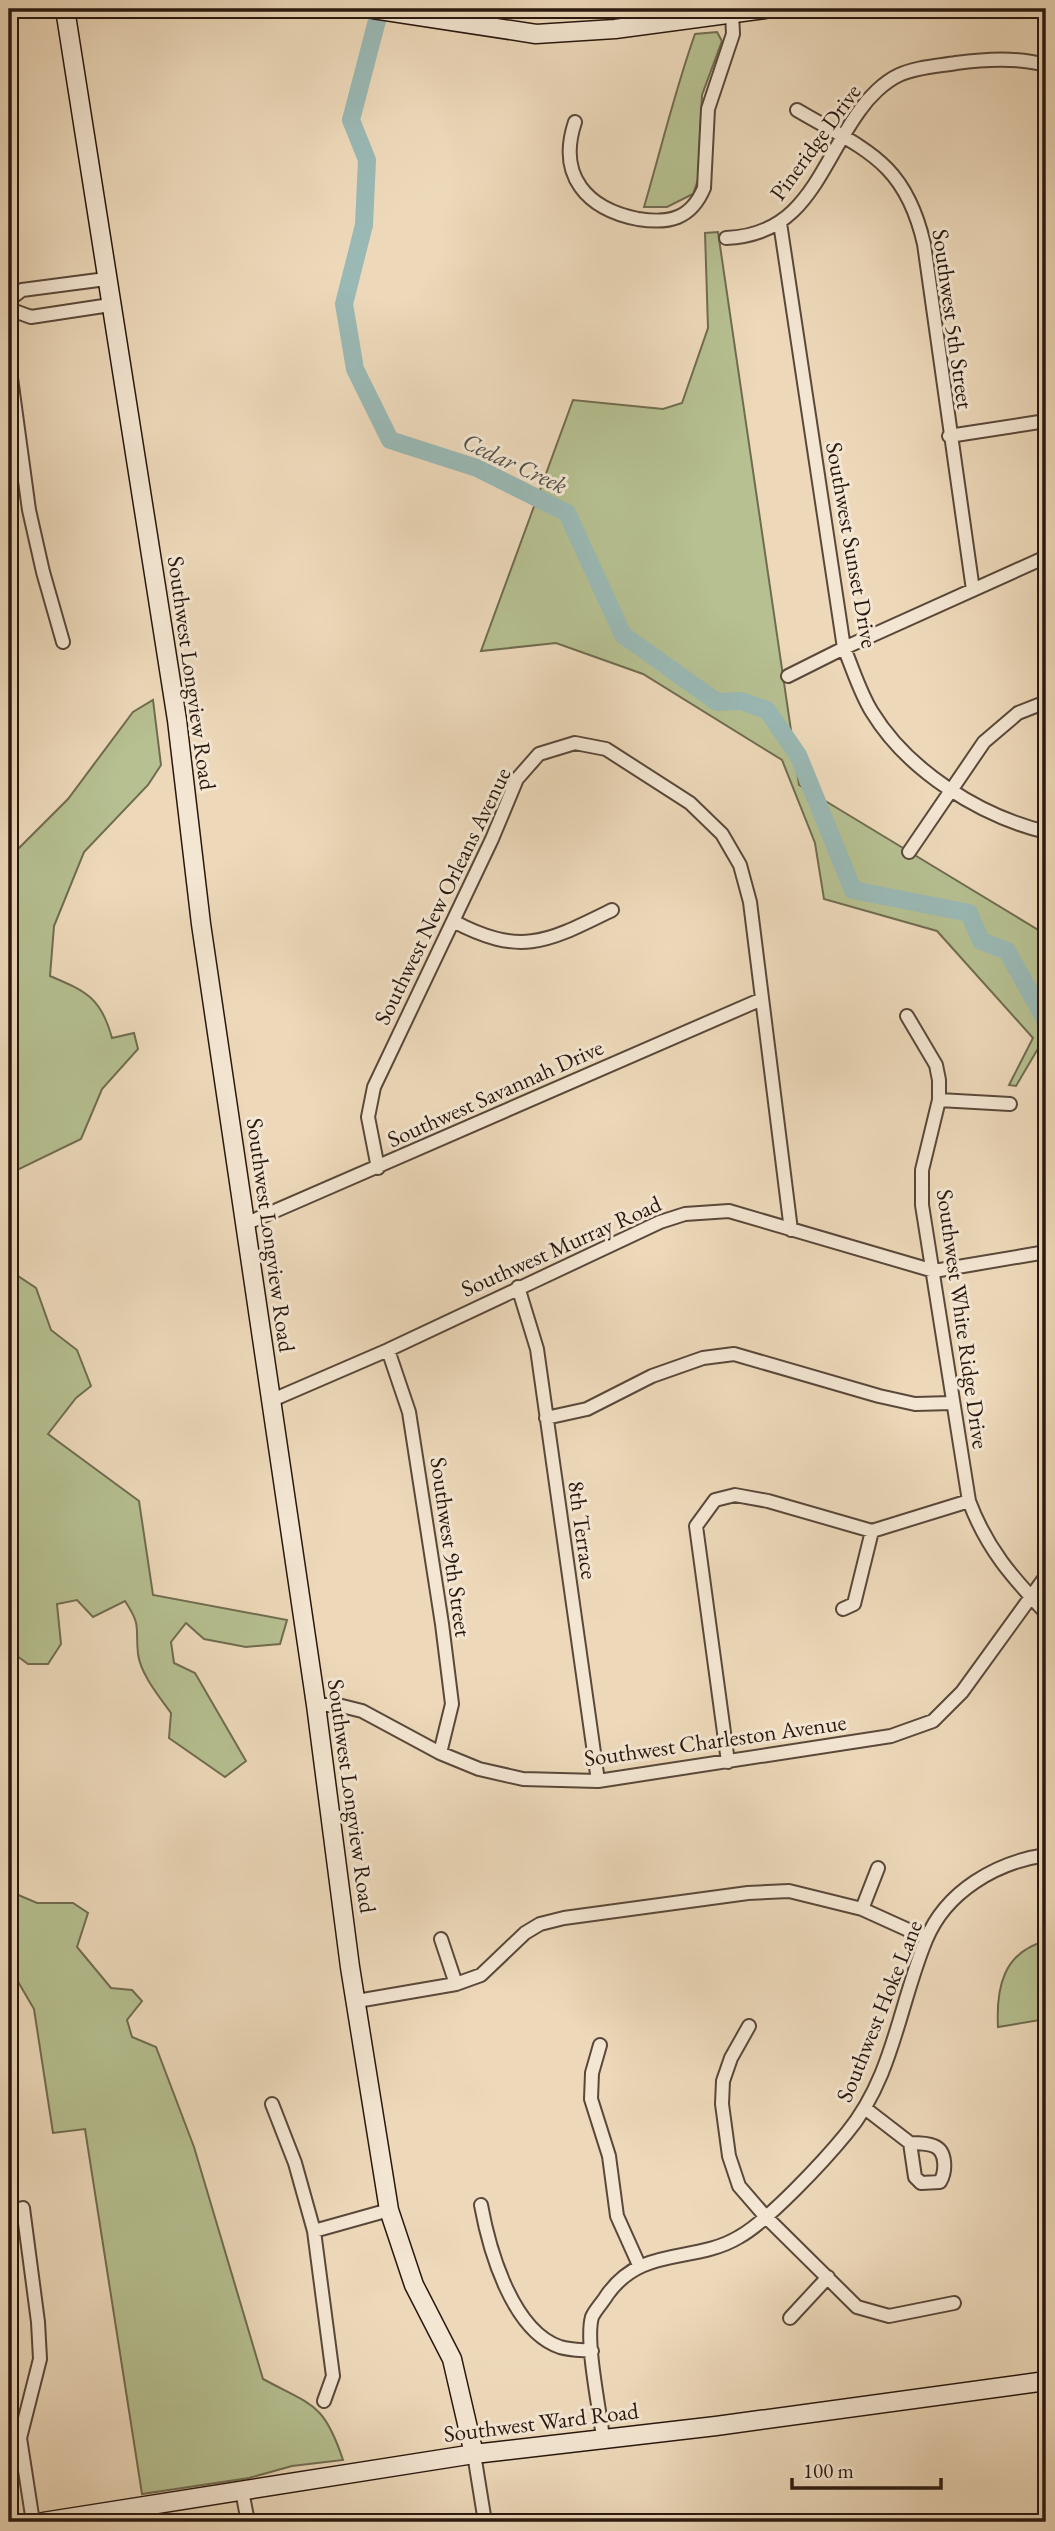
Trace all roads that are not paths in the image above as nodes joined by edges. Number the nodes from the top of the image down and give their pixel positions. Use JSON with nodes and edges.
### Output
{"nodes":[{"id":1,"x":65,"y":9,"type":"edge"},
{"id":2,"x":373,"y":9,"type":"edge"},
{"id":3,"x":765,"y":9,"type":"edge"},
{"id":4,"x":732,"y":13,"type":"junction"},
{"id":5,"x":1046,"y":65,"type":"edge"},
{"id":6,"x":797,"y":110,"type":"dead end"},
{"id":7,"x":575,"y":122,"type":"dead end"},
{"id":8,"x":841,"y":136,"type":"junction"},
{"id":9,"x":780,"y":223,"type":"junction"},
{"id":10,"x":726,"y":238,"type":"dead end"},
{"id":11,"x":106,"y":279,"type":"junction"},
{"id":12,"x":9,"y":300,"type":"edge"},
{"id":13,"x":110,"y":305,"type":"junction"},
{"id":14,"x":9,"y":309,"type":"edge"},
{"id":15,"x":9,"y":363,"type":"edge"},
{"id":16,"x":1046,"y":421,"type":"edge"},
{"id":17,"x":949,"y":436,"type":"junction"},
{"id":18,"x":1046,"y":557,"type":"edge"},
{"id":19,"x":973,"y":590,"type":"junction"},
{"id":20,"x":63,"y":642,"type":"dead end"},
{"id":21,"x":844,"y":648,"type":"junction"},
{"id":22,"x":788,"y":676,"type":"dead end"},
{"id":23,"x":1046,"y":702,"type":"edge"},
{"id":24,"x":952,"y":789,"type":"junction"},
{"id":25,"x":1046,"y":832,"type":"edge"},
{"id":26,"x":909,"y":852,"type":"dead end"},
{"id":27,"x":612,"y":910,"type":"dead end"},
{"id":28,"x":453,"y":921,"type":"junction"},
{"id":29,"x":762,"y":999,"type":"junction"},
{"id":30,"x":907,"y":1016,"type":"dead end"},
{"id":31,"x":939,"y":1100,"type":"junction"},
{"id":32,"x":1010,"y":1104,"type":"dead end"},
{"id":33,"x":378,"y":1168,"type":"junction"},
{"id":34,"x":244,"y":1224,"type":"junction"},
{"id":35,"x":791,"y":1230,"type":"junction"},
{"id":36,"x":1046,"y":1252,"type":"edge"},
{"id":37,"x":934,"y":1271,"type":"junction"},
{"id":38,"x":518,"y":1287,"type":"junction"},
{"id":39,"x":388,"y":1350,"type":"junction"},
{"id":40,"x":270,"y":1401,"type":"junction"},
{"id":41,"x":952,"y":1403,"type":"junction"},
{"id":42,"x":546,"y":1418,"type":"junction"},
{"id":43,"x":969,"y":1501,"type":"junction"},
{"id":44,"x":872,"y":1531,"type":"junction"},
{"id":45,"x":1046,"y":1576,"type":"edge"},
{"id":46,"x":1032,"y":1599,"type":"junction"},
{"id":47,"x":843,"y":1609,"type":"dead end"},
{"id":48,"x":1046,"y":1613,"type":"edge"},
{"id":49,"x":316,"y":1705,"type":"junction"},
{"id":50,"x":440,"y":1753,"type":"junction"},
{"id":51,"x":727,"y":1762,"type":"junction"},
{"id":52,"x":598,"y":1781,"type":"junction"},
{"id":53,"x":1046,"y":1855,"type":"edge"},
{"id":54,"x":878,"y":1868,"type":"dead end"},
{"id":55,"x":862,"y":1909,"type":"junction"},
{"id":56,"x":926,"y":1938,"type":"junction"},
{"id":57,"x":441,"y":1939,"type":"dead end"},
{"id":58,"x":456,"y":1984,"type":"junction"},
{"id":59,"x":357,"y":2001,"type":"junction"},
{"id":60,"x":749,"y":2026,"type":"dead end"},
{"id":61,"x":600,"y":2045,"type":"dead end"},
{"id":62,"x":272,"y":2104,"type":"dead end"},
{"id":63,"x":866,"y":2109,"type":"junction"},
{"id":64,"x":910,"y":2143,"type":"dead end"},
{"id":65,"x":481,"y":2205,"type":"dead end"},
{"id":66,"x":389,"y":2210,"type":"junction"},
{"id":67,"x":9,"y":2211,"type":"edge"},
{"id":68,"x":765,"y":2216,"type":"junction"},
{"id":69,"x":313,"y":2231,"type":"junction"},
{"id":70,"x":639,"y":2265,"type":"junction"},
{"id":71,"x":828,"y":2277,"type":"junction"},
{"id":72,"x":954,"y":2303,"type":"dead end"},
{"id":73,"x":790,"y":2318,"type":"dead end"},
{"id":74,"x":592,"y":2351,"type":"junction"},
{"id":75,"x":1046,"y":2381,"type":"edge"},
{"id":76,"x":324,"y":2401,"type":"dead end"},
{"id":77,"x":603,"y":2438,"type":"junction"},
{"id":78,"x":474,"y":2454,"type":"junction"},
{"id":79,"x":242,"y":2491,"type":"junction"},
{"id":80,"x":33,"y":2522,"type":"edge"},
{"id":81,"x":43,"y":2522,"type":"edge"},
{"id":82,"x":248,"y":2522,"type":"edge"},
{"id":83,"x":485,"y":2522,"type":"edge"}],
"edges":[{"from":1,"to":11,"type":"street","name":"Southwest Longview Road"},
{"from":2,"to":4,"type":"street"},
{"from":3,"to":4,"type":"street"},
{"from":4,"to":7,"type":"street"},
{"from":5,"to":8,"type":"street","name":"Pineridge Drive"},
{"from":6,"to":8,"type":"street","name":"Southwest 5th Street"},
{"from":8,"to":9,"type":"street","name":"Pineridge Drive"},
{"from":8,"to":17,"type":"street","name":"Southwest 5th Street"},
{"from":9,"to":10,"type":"street"},
{"from":9,"to":21,"type":"street","name":"Southwest Sunset Drive"},
{"from":11,"to":12,"type":"street"},
{"from":11,"to":13,"type":"street","name":"Southwest Longview Road"},
{"from":13,"to":14,"type":"street"},
{"from":13,"to":34,"type":"street","name":"Southwest Longview Road"},
{"from":15,"to":20,"type":"street"},
{"from":16,"to":17,"type":"street"},
{"from":17,"to":19,"type":"street","name":"Southwest 5th Street"},
{"from":18,"to":19,"type":"street"},
{"from":19,"to":21,"type":"street"},
{"from":21,"to":22,"type":"street"},
{"from":21,"to":24,"type":"street","name":"Southwest Sunset Drive"},
{"from":23,"to":24,"type":"street"},
{"from":24,"to":25,"type":"street","name":"Southwest Sunset Drive"},
{"from":24,"to":26,"type":"street"},
{"from":27,"to":28,"type":"street"},
{"from":28,"to":29,"type":"street","name":"Southwest New Orleans Avenue"},
{"from":28,"to":33,"type":"street","name":"Southwest New Orleans Avenue"},
{"from":29,"to":33,"type":"street","name":"Southwest Savannah Drive"},
{"from":29,"to":35,"type":"street","name":"Southwest New Orleans Avenue"},
{"from":30,"to":31,"type":"street","name":"Southwest White Ridge Drive"},
{"from":31,"to":32,"type":"street"},
{"from":31,"to":37,"type":"street","name":"Southwest White Ridge Drive"},
{"from":33,"to":34,"type":"street","name":"Southwest Savannah Drive"},
{"from":34,"to":40,"type":"street","name":"Southwest Longview Road"},
{"from":35,"to":37,"type":"street","name":"Southwest Murray Road"},
{"from":35,"to":38,"type":"street","name":"Southwest Murray Road"},
{"from":36,"to":37,"type":"street","name":"Southwest Murray Road"},
{"from":37,"to":41,"type":"street","name":"Southwest White Ridge Drive"},
{"from":38,"to":39,"type":"street","name":"Southwest Murray Road"},
{"from":38,"to":42,"type":"street","name":"8th Terrace"},
{"from":39,"to":40,"type":"street","name":"Southwest Murray Road"},
{"from":39,"to":50,"type":"street","name":"Southwest 9th Street"},
{"from":40,"to":49,"type":"street","name":"Southwest Longview Road"},
{"from":41,"to":42,"type":"street"},
{"from":41,"to":43,"type":"street","name":"Southwest White Ridge Drive"},
{"from":42,"to":52,"type":"street","name":"8th Terrace"},
{"from":43,"to":44,"type":"street"},
{"from":43,"to":46,"type":"street","name":"Southwest White Ridge Drive"},
{"from":44,"to":47,"type":"street"},
{"from":44,"to":51,"type":"street"},
{"from":45,"to":46,"type":"street","name":"Southwest Charleston Avenue"},
{"from":46,"to":48,"type":"street","name":"Southwest White Ridge Drive"},
{"from":46,"to":51,"type":"street","name":"Southwest Charleston Avenue"},
{"from":49,"to":50,"type":"street","name":"Southwest Charleston Avenue"},
{"from":49,"to":59,"type":"street","name":"Southwest Longview Road"},
{"from":50,"to":52,"type":"street","name":"Southwest Charleston Avenue"},
{"from":51,"to":52,"type":"street","name":"Southwest Charleston Avenue"},
{"from":53,"to":56,"type":"street","name":"Southwest Hoke Lane"},
{"from":54,"to":55,"type":"street"},
{"from":55,"to":56,"type":"street"},
{"from":55,"to":58,"type":"street"},
{"from":56,"to":63,"type":"street","name":"Southwest Hoke Lane"},
{"from":57,"to":58,"type":"street"},
{"from":58,"to":59,"type":"street"},
{"from":59,"to":66,"type":"street","name":"Southwest Longview Road"},
{"from":60,"to":68,"type":"street"},
{"from":61,"to":70,"type":"street"},
{"from":62,"to":69,"type":"street"},
{"from":63,"to":64,"type":"street"},
{"from":63,"to":68,"type":"street","name":"Southwest Hoke Lane"},
{"from":65,"to":74,"type":"street"},
{"from":66,"to":69,"type":"street"},
{"from":66,"to":78,"type":"street","name":"Southwest Longview Road"},
{"from":67,"to":80,"type":"street"},
{"from":68,"to":70,"type":"street","name":"Southwest Hoke Lane"},
{"from":68,"to":71,"type":"street"},
{"from":69,"to":76,"type":"street"},
{"from":70,"to":74,"type":"street","name":"Southwest Hoke Lane"},
{"from":71,"to":72,"type":"street"},
{"from":71,"to":73,"type":"street"},
{"from":74,"to":77,"type":"street","name":"Southwest Hoke Lane"},
{"from":75,"to":77,"type":"street","name":"Southwest Ward Road"},
{"from":77,"to":78,"type":"street","name":"Southwest Ward Road"},
{"from":78,"to":79,"type":"street","name":"Southwest Ward Road"},
{"from":78,"to":83,"type":"street"},
{"from":79,"to":81,"type":"street","name":"Southwest Ward Road"},
{"from":79,"to":82,"type":"street"}]}
